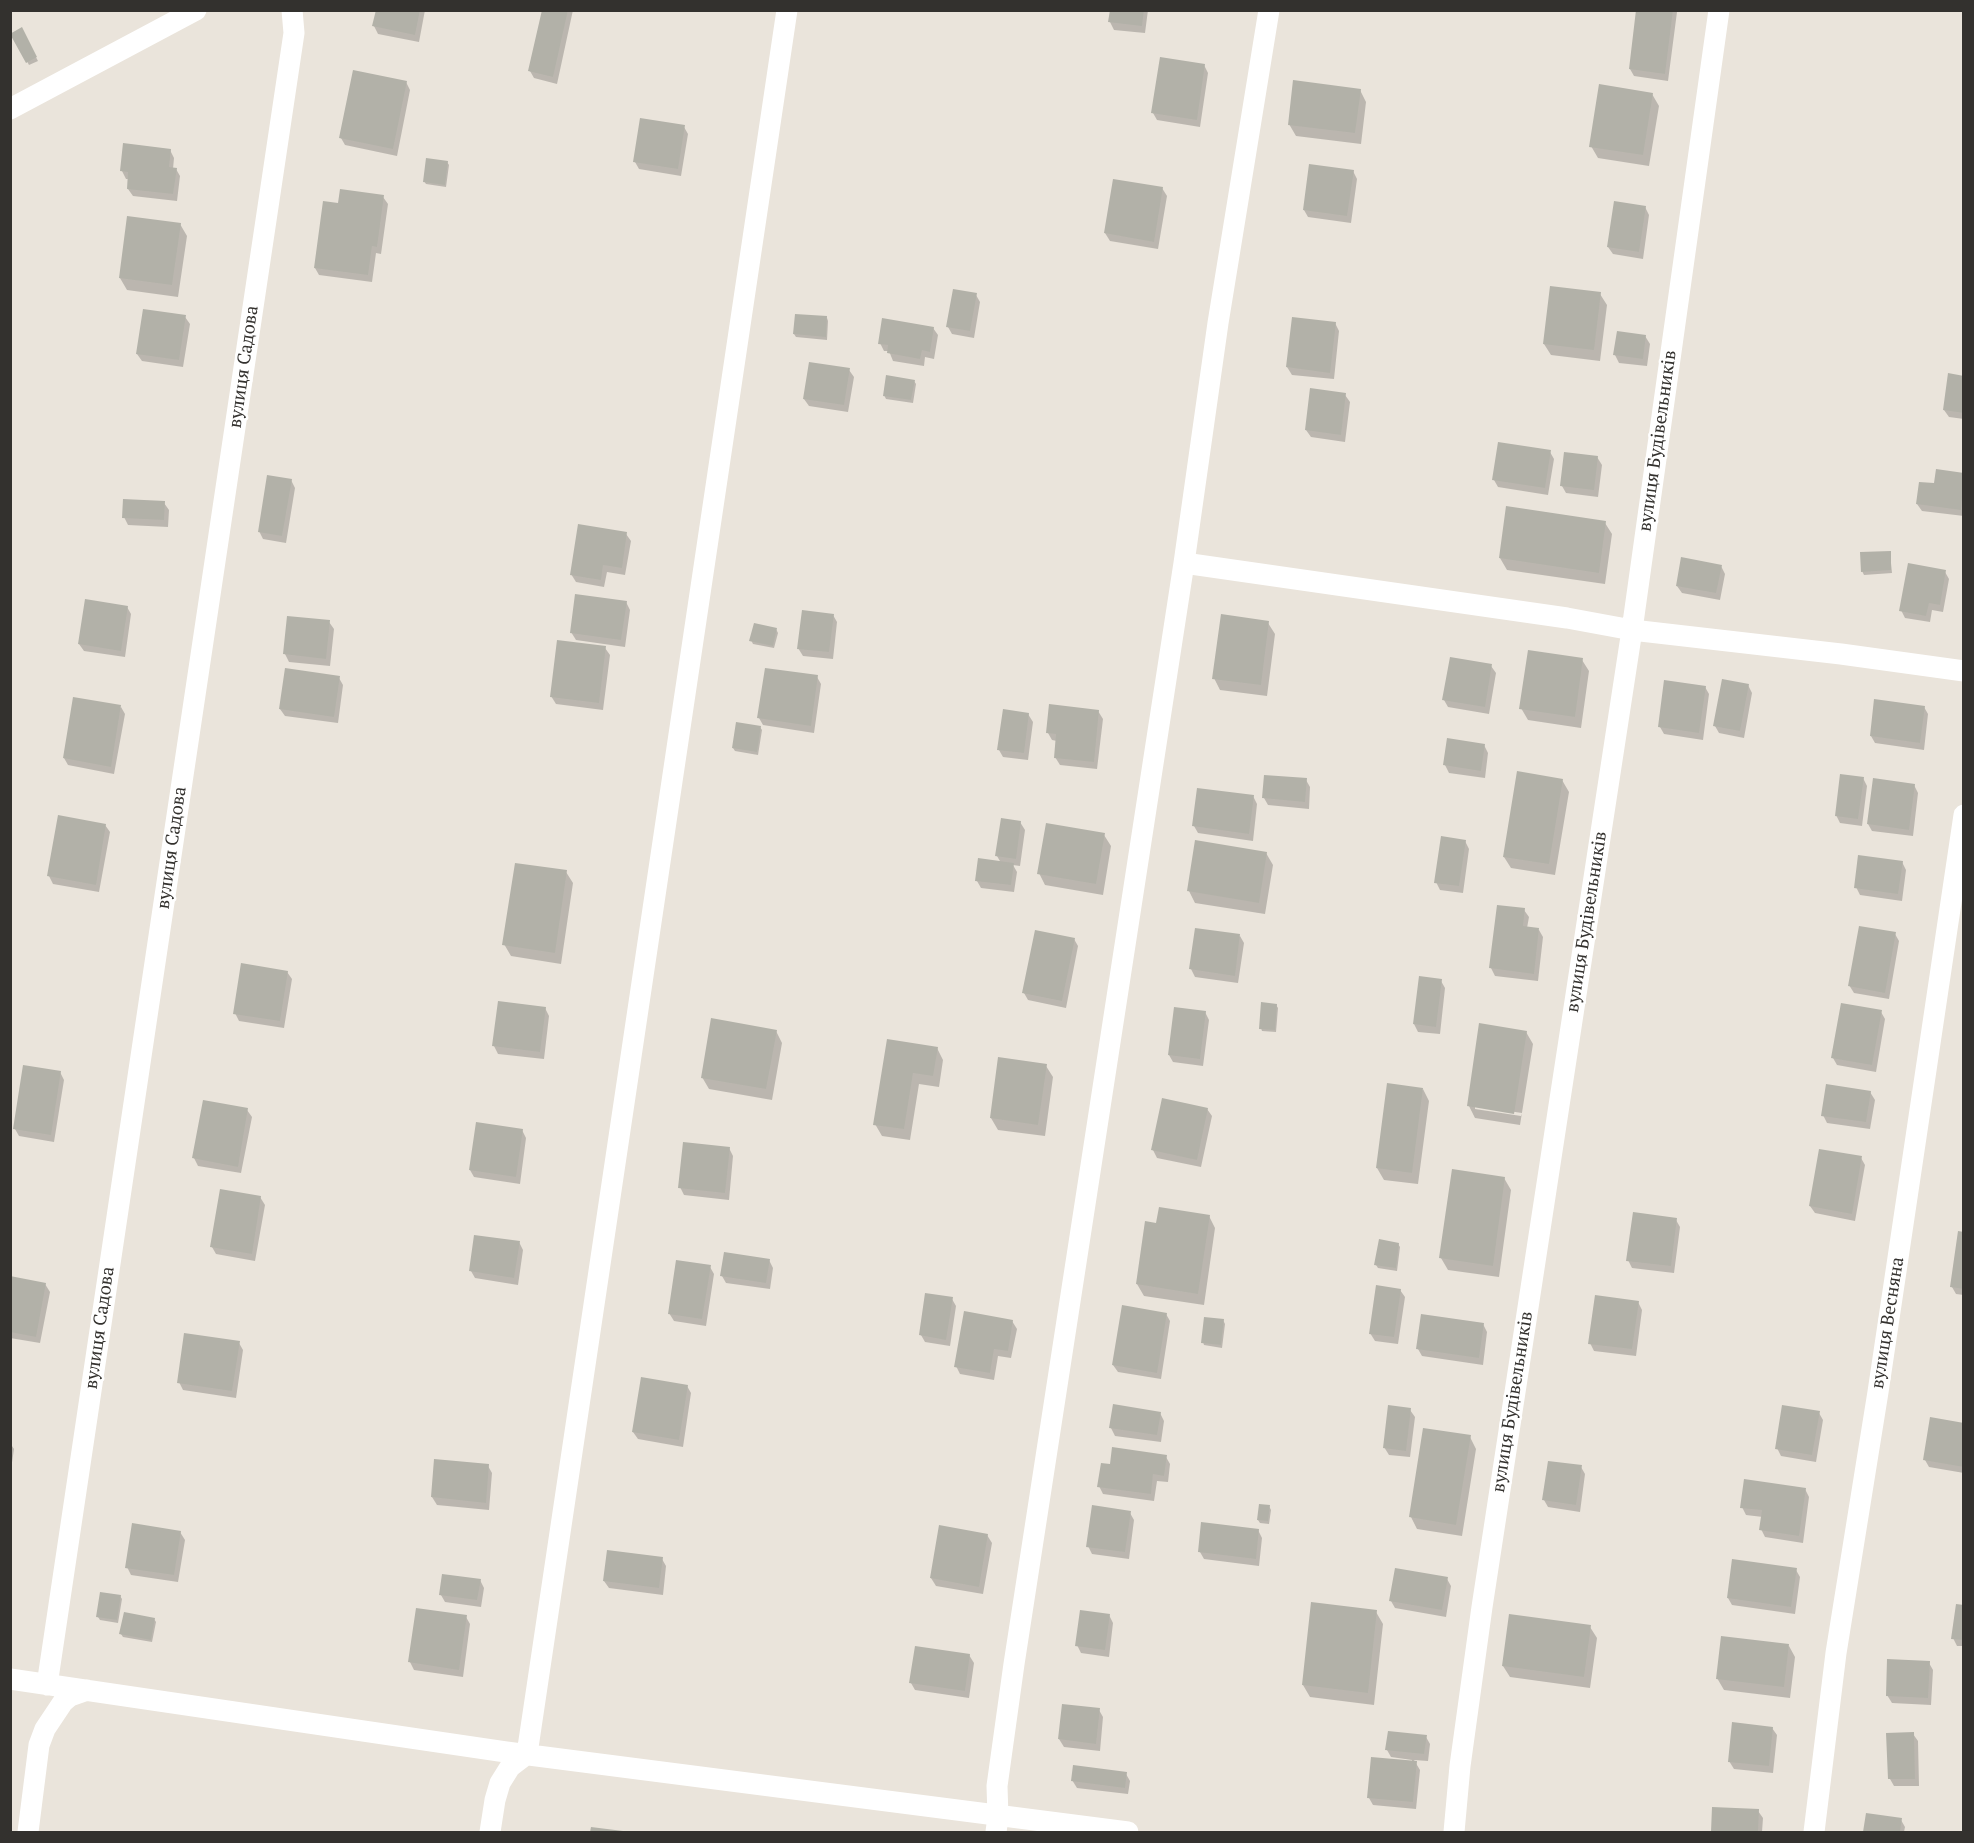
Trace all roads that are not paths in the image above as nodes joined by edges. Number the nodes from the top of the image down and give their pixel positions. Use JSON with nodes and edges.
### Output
{"nodes":[{"id":1,"x":196,"y":10,"type":"edge"},
{"id":2,"x":292,"y":10,"type":"edge"},
{"id":3,"x":787,"y":10,"type":"edge"},
{"id":4,"x":1269,"y":10,"type":"edge"},
{"id":5,"x":1719,"y":10,"type":"edge"},
{"id":6,"x":10,"y":109,"type":"edge"},
{"id":7,"x":1184,"y":563,"type":"junction"},
{"id":8,"x":1632,"y":630,"type":"junction"},
{"id":9,"x":1964,"y":671,"type":"edge"},
{"id":10,"x":1964,"y":815,"type":"edge"},
{"id":11,"x":10,"y":1679,"type":"edge"},
{"id":12,"x":47,"y":1684,"type":"junction"},
{"id":13,"x":87,"y":1690,"type":"junction"},
{"id":14,"x":527,"y":1754,"type":"junction"},
{"id":15,"x":997,"y":1825,"type":"edge"},
{"id":16,"x":28,"y":1833,"type":"edge"},
{"id":17,"x":490,"y":1833,"type":"edge"},
{"id":18,"x":1128,"y":1833,"type":"edge"},
{"id":19,"x":1454,"y":1833,"type":"edge"},
{"id":20,"x":1814,"y":1833,"type":"edge"}],
"edges":[{"from":1,"to":6,"type":"street"},
{"from":2,"to":12,"type":"street","name":"вулиця Садова"},
{"from":3,"to":14,"type":"street"},
{"from":4,"to":7,"type":"street"},
{"from":5,"to":8,"type":"street","name":"вулиця Будівельників"},
{"from":7,"to":8,"type":"street"},
{"from":7,"to":15,"type":"street"},
{"from":8,"to":9,"type":"street"},
{"from":8,"to":19,"type":"street","name":"вулиця Будівельників"},
{"from":10,"to":20,"type":"street","name":"вулиця Весняна"},
{"from":11,"to":12,"type":"street"},
{"from":12,"to":13,"type":"street"},
{"from":13,"to":14,"type":"street"},
{"from":13,"to":16,"type":"street"},
{"from":14,"to":15,"type":"street"},
{"from":14,"to":17,"type":"street"},
{"from":15,"to":18,"type":"street"}]}
